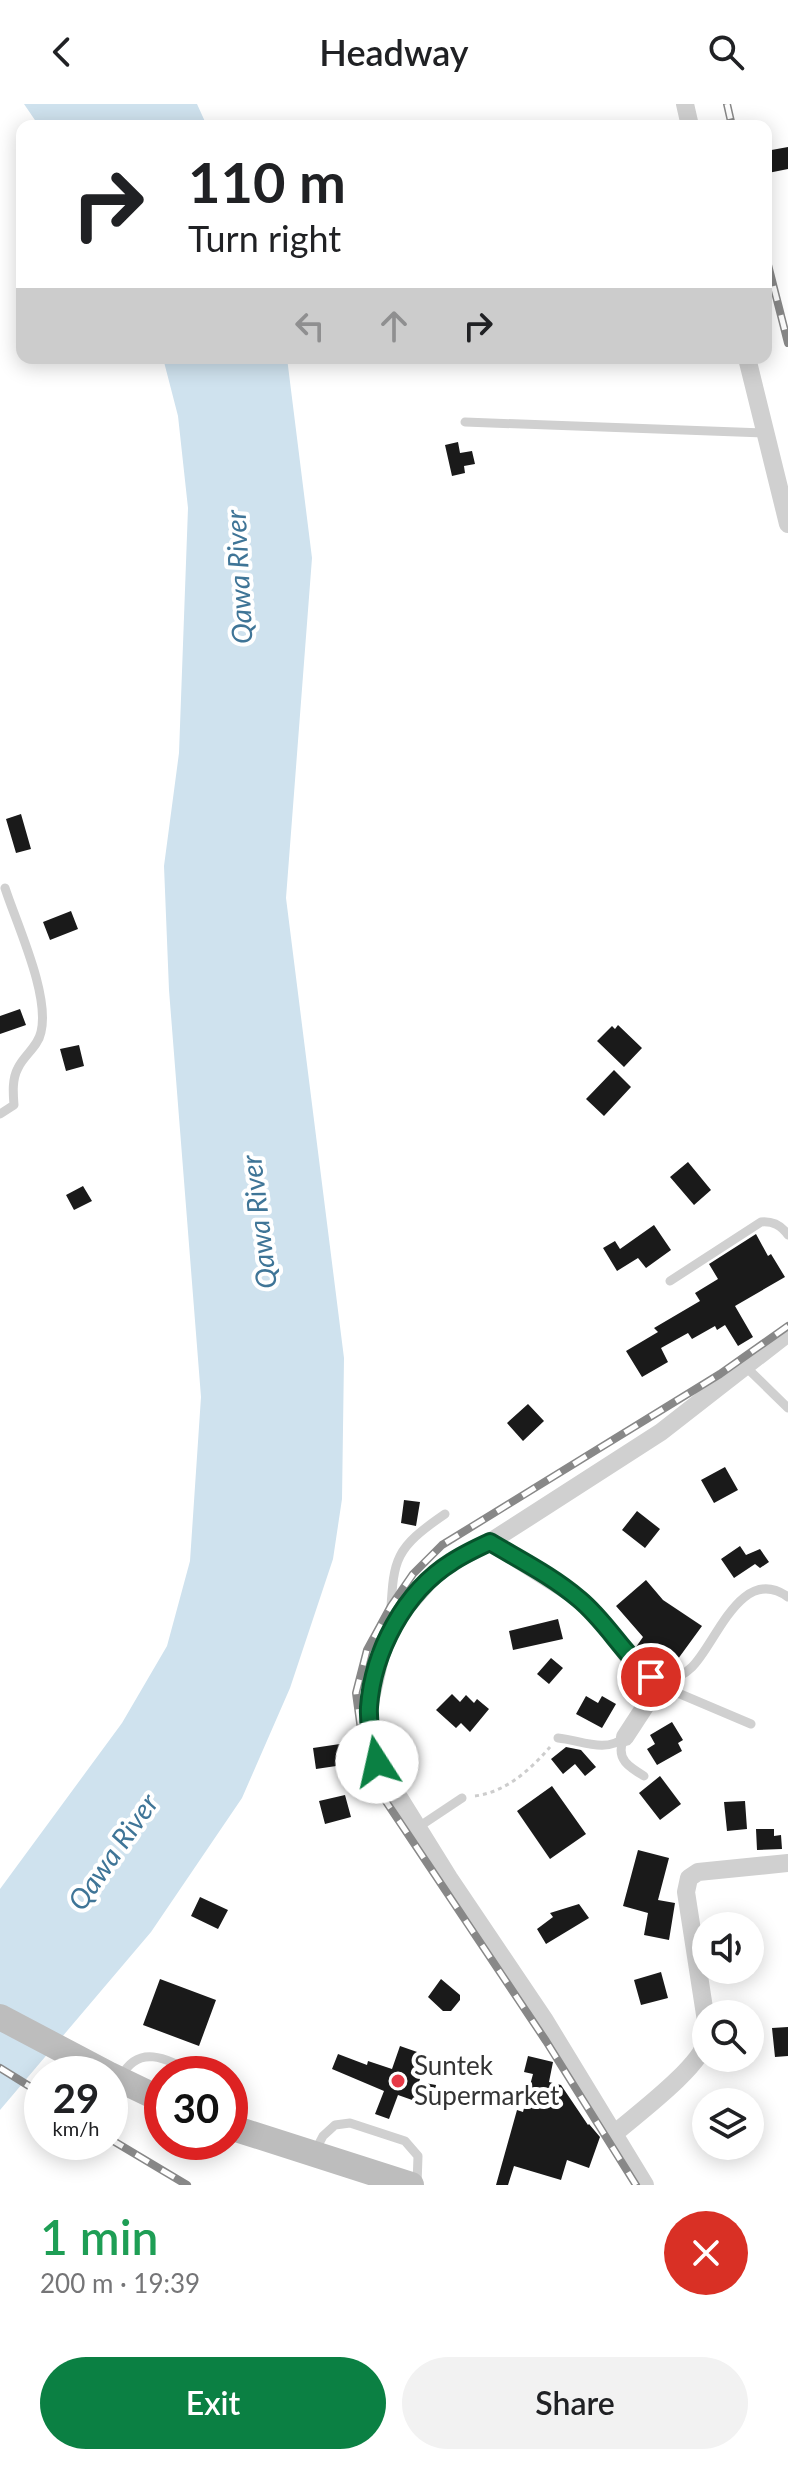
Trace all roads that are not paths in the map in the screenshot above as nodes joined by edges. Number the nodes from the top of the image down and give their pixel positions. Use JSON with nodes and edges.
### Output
{"nodes":[{"id":1,"x":748,"y":364,"type":"edge"},
{"id":2,"x":465,"y":422,"type":"dead end"},
{"id":3,"x":765,"y":433,"type":"junction"},
{"id":4,"x":788,"y":520,"type":"edge"},
{"id":5,"x":5,"y":888,"type":"dead end"},
{"id":6,"x":0,"y":1114,"type":"edge"},
{"id":7,"x":788,"y":1235,"type":"edge"},
{"id":8,"x":670,"y":1281,"type":"dead end"},
{"id":9,"x":788,"y":1333,"type":"edge"},
{"id":10,"x":747,"y":1368,"type":"junction"},
{"id":11,"x":788,"y":1408,"type":"edge"},
{"id":12,"x":445,"y":1514,"type":"dead end"},
{"id":13,"x":490,"y":1542,"type":"junction"},
{"id":14,"x":788,"y":1597,"type":"edge"},
{"id":15,"x":389,"y":1635,"type":"junction"},
{"id":16,"x":659,"y":1685,"type":"junction"},
{"id":17,"x":751,"y":1724,"type":"dead end"},
{"id":18,"x":625,"y":1737,"type":"junction"},
{"id":19,"x":558,"y":1738,"type":"road end"},
{"id":20,"x":644,"y":1776,"type":"dead end"},
{"id":21,"x":462,"y":1798,"type":"road end"},
{"id":22,"x":417,"y":1828,"type":"junction"},
{"id":23,"x":788,"y":1863,"type":"edge"},
{"id":24,"x":703,"y":2000,"type":"edge"},
{"id":25,"x":0,"y":2017,"type":"edge"},
{"id":26,"x":74,"y":2056,"type":"edge"},
{"id":27,"x":692,"y":2066,"type":"edge"},
{"id":28,"x":248,"y":2133,"type":"edge"},
{"id":29,"x":614,"y":2134,"type":"junction"},
{"id":30,"x":313,"y":2155,"type":"junction"},
{"id":31,"x":414,"y":2185,"type":"edge"},
{"id":32,"x":645,"y":2185,"type":"edge"}],
"edges":[{"from":1,"to":3,"type":"street"},
{"from":2,"to":3,"type":"lane"},
{"from":3,"to":4,"type":"street"},
{"from":5,"to":6,"type":"lane"},
{"from":7,"to":8,"type":"lane"},
{"from":9,"to":10,"type":"street"},
{"from":10,"to":11,"type":"lane"},
{"from":10,"to":13,"type":"street"},
{"from":12,"to":15,"type":"lane"},
{"from":13,"to":15,"type":"street"},
{"from":13,"to":16,"type":"street"},
{"from":14,"to":16,"type":"lane"},
{"from":15,"to":22,"type":"street"},
{"from":16,"to":17,"type":"lane"},
{"from":16,"to":18,"type":"street"},
{"from":18,"to":19,"type":"lane"},
{"from":18,"to":20,"type":"lane"},
{"from":21,"to":22,"type":"lane"},
{"from":22,"to":29,"type":"street"},
{"from":23,"to":24,"type":"street"},
{"from":25,"to":26,"type":"main road"},
{"from":27,"to":29,"type":"street"},
{"from":28,"to":30,"type":"main road"},
{"from":29,"to":32,"type":"street"},
{"from":30,"to":31,"type":"main road"},
{"from":30,"to":31,"type":"lane"}]}
